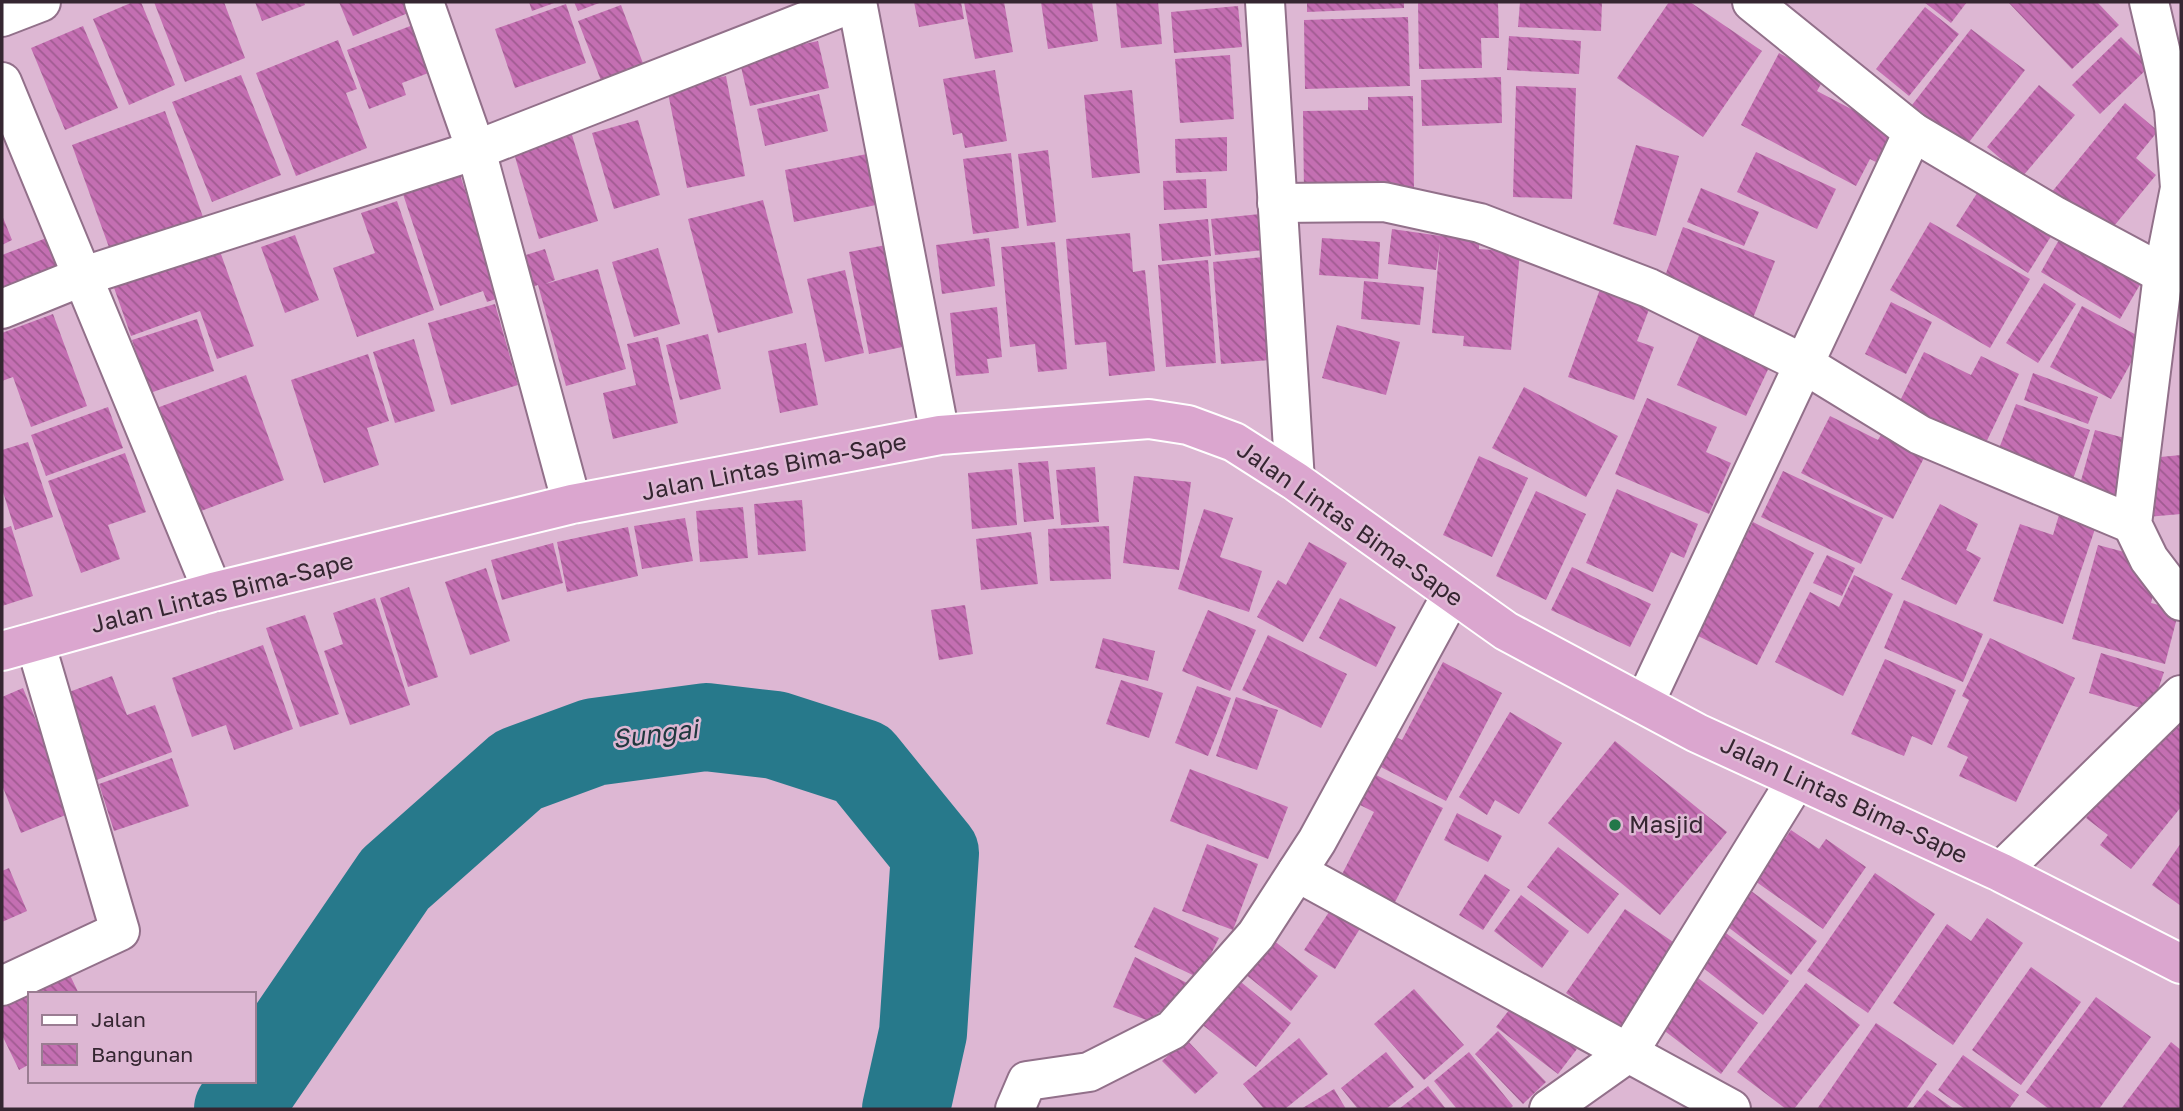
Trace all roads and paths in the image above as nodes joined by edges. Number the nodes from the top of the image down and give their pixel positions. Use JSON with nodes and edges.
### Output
{"nodes":[{"id":1,"x":41,"y":2,"type":"edge"},
{"id":2,"x":424,"y":2,"type":"edge"},
{"id":3,"x":856,"y":2,"type":"edge"},
{"id":4,"x":1265,"y":2,"type":"edge"},
{"id":5,"x":1752,"y":2,"type":"edge"},
{"id":6,"x":2149,"y":2,"type":"edge"},
{"id":7,"x":2,"y":17,"type":"edge"},
{"id":8,"x":2,"y":82,"type":"edge"},
{"id":9,"x":1913,"y":132,"type":"junction"},
{"id":10,"x":476,"y":150,"type":"junction"},
{"id":11,"x":1277,"y":203,"type":"junction"},
{"id":12,"x":2163,"y":274,"type":"junction"},
{"id":13,"x":81,"y":277,"type":"junction"},
{"id":14,"x":2,"y":309,"type":"edge"},
{"id":15,"x":1804,"y":364,"type":"junction"},
{"id":16,"x":940,"y":435,"type":"junction"},
{"id":17,"x":1294,"y":481,"type":"junction"},
{"id":18,"x":572,"y":504,"type":"junction"},
{"id":19,"x":2132,"y":524,"type":"junction"},
{"id":20,"x":213,"y":592,"type":"junction"},
{"id":21,"x":1452,"y":594,"type":"junction"},
{"id":22,"x":2181,"y":601,"type":"edge"},
{"id":23,"x":18,"y":646,"type":"edge"},
{"id":24,"x":2181,"y":695,"type":"edge"},
{"id":25,"x":1644,"y":704,"type":"junction"},
{"id":26,"x":1797,"y":779,"type":"junction"},
{"id":27,"x":1297,"y":872,"type":"junction"},
{"id":28,"x":2000,"y":872,"type":"junction"},
{"id":29,"x":2181,"y":964,"type":"edge"},
{"id":30,"x":2,"y":986,"type":"edge"},
{"id":31,"x":1628,"y":1053,"type":"junction"},
{"id":32,"x":1015,"y":1109,"type":"edge"},
{"id":33,"x":1549,"y":1109,"type":"edge"},
{"id":34,"x":1731,"y":1109,"type":"edge"}],
"edges":[{"from":1,"to":7,"type":"street"},
{"from":2,"to":10,"type":"street"},
{"from":3,"to":10,"type":"street"},
{"from":3,"to":16,"type":"street"},
{"from":4,"to":11,"type":"street"},
{"from":5,"to":9,"type":"street"},
{"from":6,"to":12,"type":"street"},
{"from":8,"to":13,"type":"street"},
{"from":9,"to":12,"type":"street"},
{"from":9,"to":15,"type":"street"},
{"from":10,"to":13,"type":"street"},
{"from":10,"to":18,"type":"street"},
{"from":11,"to":15,"type":"street"},
{"from":11,"to":17,"type":"street"},
{"from":12,"to":19,"type":"street"},
{"from":13,"to":14,"type":"street"},
{"from":13,"to":20,"type":"street"},
{"from":15,"to":19,"type":"street"},
{"from":15,"to":25,"type":"street"},
{"from":16,"to":17,"type":"highway","name":"Jalan Lintas Bima-Sape"},
{"from":16,"to":18,"type":"highway","name":"Jalan Lintas Bima-Sape"},
{"from":17,"to":21,"type":"highway","name":"Jalan Lintas Bima-Sape"},
{"from":18,"to":20,"type":"highway","name":"Jalan Lintas Bima-Sape"},
{"from":19,"to":22,"type":"street"},
{"from":20,"to":23,"type":"highway","name":"Jalan Lintas Bima-Sape"},
{"from":21,"to":25,"type":"highway","name":"Jalan Lintas Bima-Sape"},
{"from":21,"to":27,"type":"street"},
{"from":23,"to":30,"type":"street"},
{"from":24,"to":28,"type":"street"},
{"from":25,"to":26,"type":"highway","name":"Jalan Lintas Bima-Sape"},
{"from":26,"to":28,"type":"highway","name":"Jalan Lintas Bima-Sape"},
{"from":26,"to":31,"type":"street"},
{"from":27,"to":31,"type":"street"},
{"from":27,"to":32,"type":"street"},
{"from":28,"to":29,"type":"highway","name":"Jalan Lintas Bima-Sape"},
{"from":31,"to":33,"type":"street"},
{"from":31,"to":34,"type":"street"}]}
